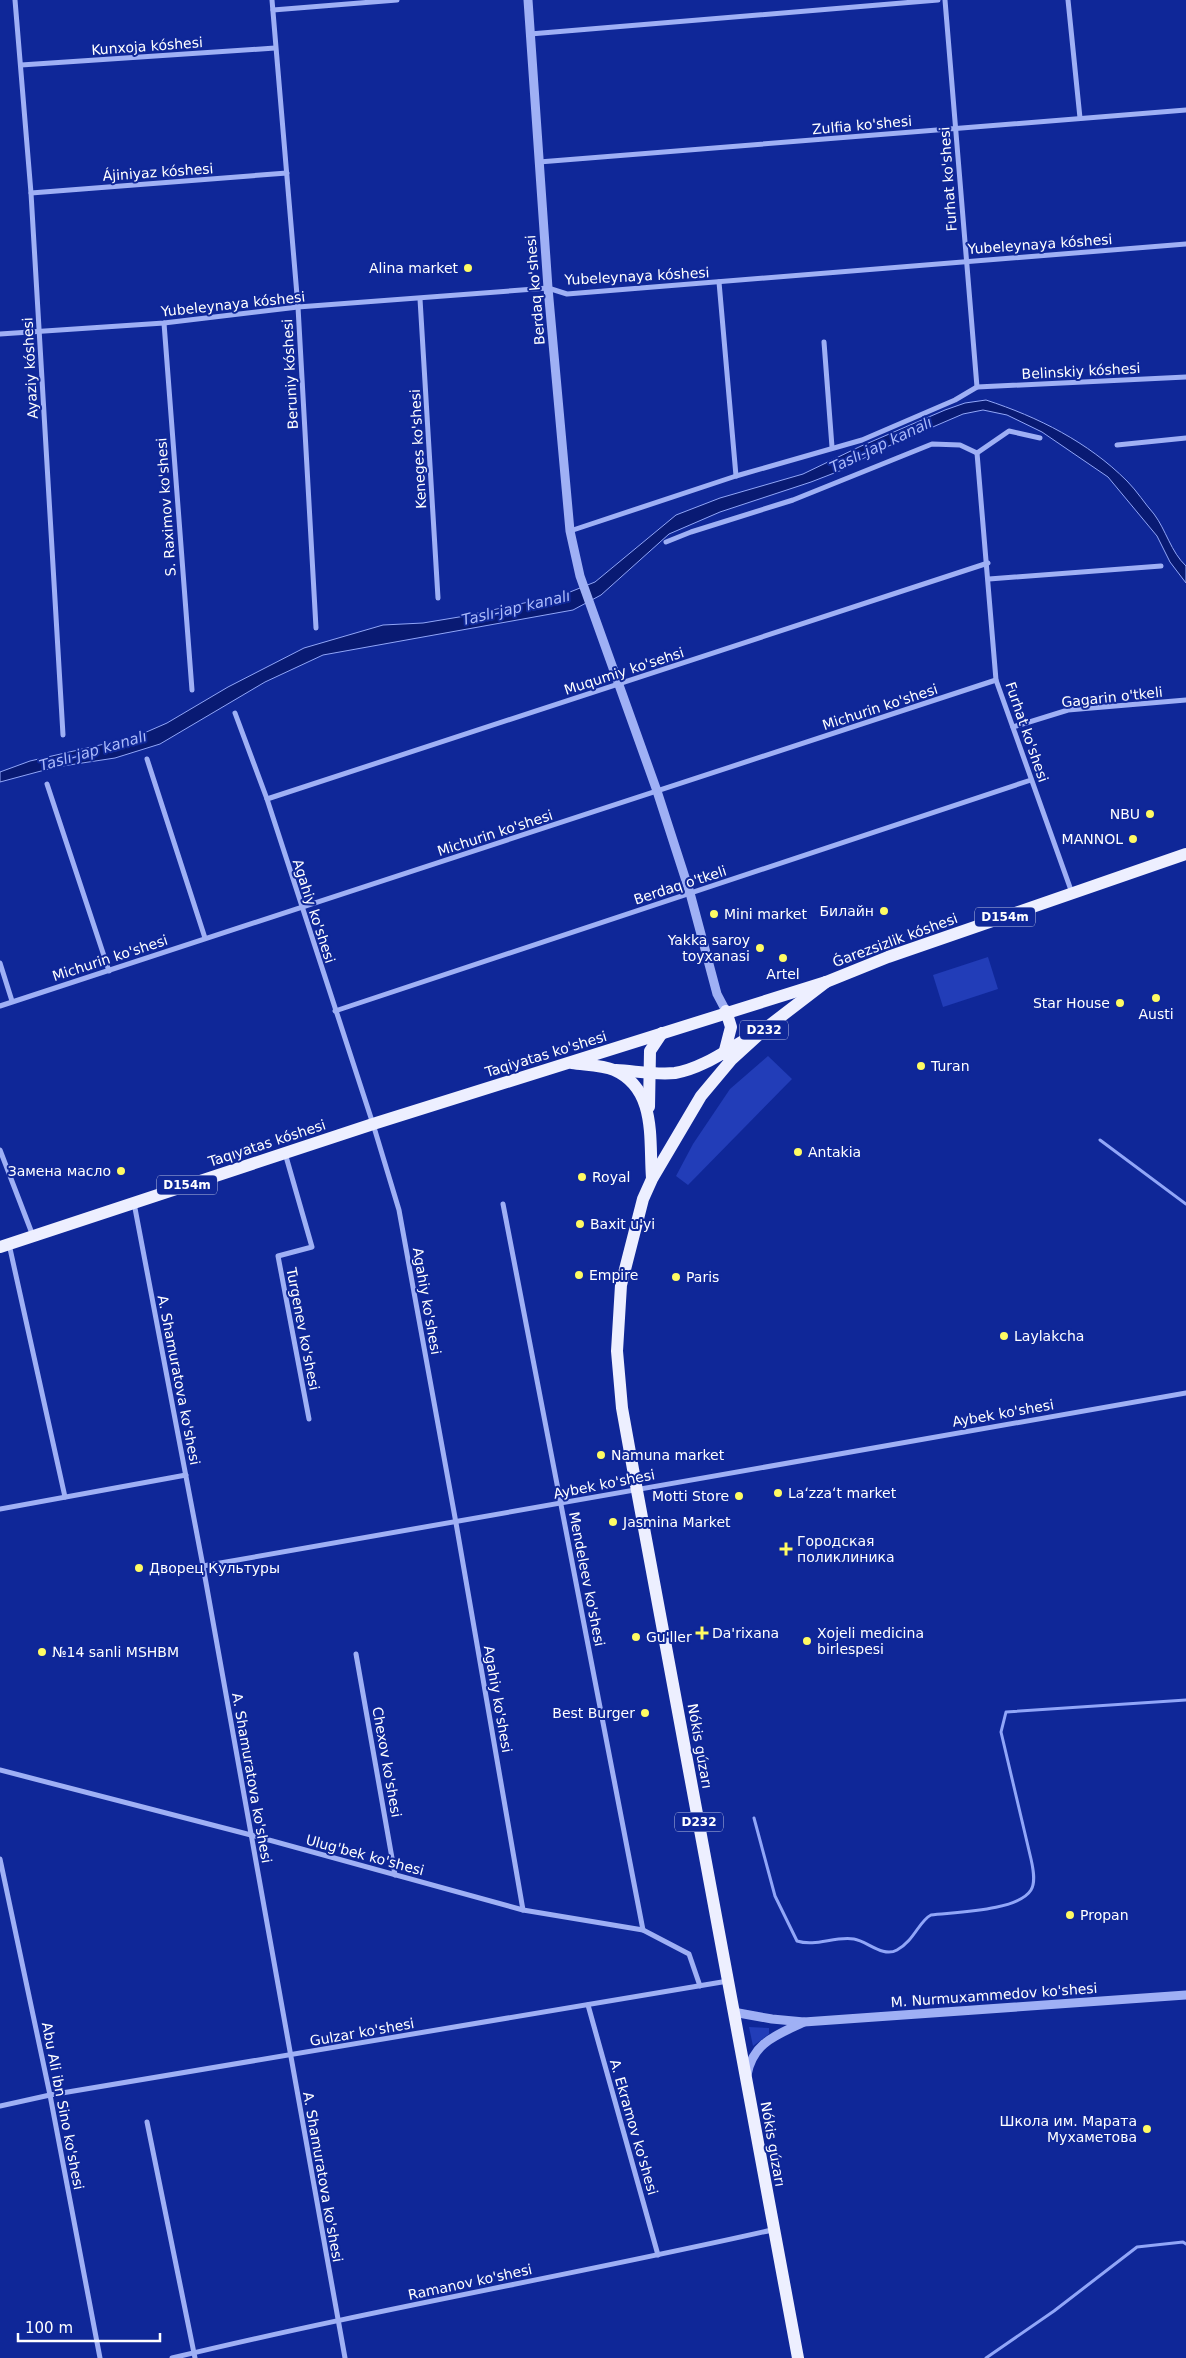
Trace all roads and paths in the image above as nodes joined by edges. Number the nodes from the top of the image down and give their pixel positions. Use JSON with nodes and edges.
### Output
{"nodes":[{"id":1,"x":15,"y":0,"type":"edge"},
{"id":2,"x":272,"y":0,"type":"edge"},
{"id":3,"x":397,"y":0,"type":"edge"},
{"id":4,"x":528,"y":0,"type":"edge"},
{"id":5,"x":938,"y":0,"type":"edge"},
{"id":6,"x":945,"y":0,"type":"edge"},
{"id":7,"x":1068,"y":0,"type":"edge"},
{"id":8,"x":273,"y":10,"type":"junction"},
{"id":9,"x":530,"y":34,"type":"junction"},
{"id":10,"x":276,"y":48,"type":"junction"},
{"id":11,"x":21,"y":65,"type":"junction"},
{"id":12,"x":1186,"y":110,"type":"edge"},
{"id":13,"x":1080,"y":118,"type":"junction"},
{"id":14,"x":955,"y":128,"type":"junction"},
{"id":15,"x":539,"y":162,"type":"junction"},
{"id":16,"x":287,"y":173,"type":"junction"},
{"id":17,"x":31,"y":193,"type":"junction"},
{"id":18,"x":1186,"y":244,"type":"edge"},
{"id":19,"x":966,"y":262,"type":"junction"},
{"id":20,"x":719,"y":282,"type":"junction"},
{"id":21,"x":548,"y":288,"type":"junction"},
{"id":22,"x":420,"y":299,"type":"junction"},
{"id":23,"x":298,"y":308,"type":"junction"},
{"id":24,"x":164,"y":323,"type":"junction"},
{"id":25,"x":39,"y":332,"type":"junction"},
{"id":26,"x":0,"y":334,"type":"edge"},
{"id":27,"x":824,"y":342,"type":"dead end"},
{"id":28,"x":1186,"y":376,"type":"edge"},
{"id":29,"x":977,"y":387,"type":"junction"},
{"id":30,"x":1040,"y":438,"type":"dead end"},
{"id":31,"x":1186,"y":438,"type":"edge"},
{"id":32,"x":1117,"y":445,"type":"dead end"},
{"id":33,"x":832,"y":448,"type":"junction"},
{"id":34,"x":977,"y":453,"type":"junction"},
{"id":35,"x":736,"y":476,"type":"junction"},
{"id":36,"x":570,"y":531,"type":"junction"},
{"id":37,"x":666,"y":542,"type":"dead end"},
{"id":38,"x":988,"y":563,"type":"junction"},
{"id":39,"x":1161,"y":566,"type":"dead end"},
{"id":40,"x":989,"y":578,"type":"junction"},
{"id":41,"x":438,"y":598,"type":"dead end"},
{"id":42,"x":316,"y":628,"type":"dead end"},
{"id":43,"x":996,"y":680,"type":"junction"},
{"id":44,"x":620,"y":684,"type":"junction"},
{"id":45,"x":192,"y":690,"type":"dead end"},
{"id":46,"x":1186,"y":700,"type":"edge"},
{"id":47,"x":235,"y":713,"type":"dead end"},
{"id":48,"x":1013,"y":727,"type":"junction"},
{"id":49,"x":63,"y":735,"type":"dead end"},
{"id":50,"x":147,"y":759,"type":"dead end"},
{"id":51,"x":1031,"y":780,"type":"junction"},
{"id":52,"x":47,"y":784,"type":"dead end"},
{"id":53,"x":657,"y":791,"type":"junction"},
{"id":54,"x":266,"y":799,"type":"junction"},
{"id":55,"x":1186,"y":854,"type":"edge"},
{"id":56,"x":690,"y":893,"type":"junction"},
{"id":57,"x":1072,"y":893,"type":"junction"},
{"id":58,"x":302,"y":908,"type":"junction"},
{"id":59,"x":205,"y":938,"type":"junction"},
{"id":60,"x":0,"y":963,"type":"edge"},
{"id":61,"x":110,"y":971,"type":"junction"},
{"id":62,"x":826,"y":982,"type":"junction"},
{"id":63,"x":12,"y":1001,"type":"junction"},
{"id":64,"x":0,"y":1006,"type":"edge"},
{"id":65,"x":335,"y":1011,"type":"junction"},
{"id":66,"x":726,"y":1011,"type":"junction"},
{"id":67,"x":766,"y":1028,"type":"junction"},
{"id":68,"x":662,"y":1033,"type":"junction"},
{"id":69,"x":725,"y":1051,"type":"junction"},
{"id":70,"x":567,"y":1062,"type":"junction"},
{"id":71,"x":613,"y":1070,"type":"junction"},
{"id":72,"x":649,"y":1072,"type":"junction"},
{"id":73,"x":710,"y":1086,"type":"junction"},
{"id":74,"x":649,"y":1114,"type":"junction"},
{"id":75,"x":373,"y":1124,"type":"junction"},
{"id":76,"x":0,"y":1150,"type":"edge"},
{"id":77,"x":285,"y":1153,"type":"junction"},
{"id":78,"x":652,"y":1179,"type":"junction"},
{"id":79,"x":134,"y":1203,"type":"junction"},
{"id":80,"x":503,"y":1204,"type":"dead end"},
{"id":81,"x":33,"y":1236,"type":"junction"},
{"id":82,"x":5,"y":1245,"type":"edge"},
{"id":83,"x":1186,"y":1393,"type":"edge"},
{"id":84,"x":309,"y":1419,"type":"dead end"},
{"id":85,"x":186,"y":1475,"type":"junction"},
{"id":86,"x":637,"y":1489,"type":"junction"},
{"id":87,"x":65,"y":1497,"type":"junction"},
{"id":88,"x":562,"y":1504,"type":"junction"},
{"id":89,"x":0,"y":1509,"type":"edge"},
{"id":90,"x":456,"y":1523,"type":"junction"},
{"id":91,"x":203,"y":1566,"type":"junction"},
{"id":92,"x":356,"y":1654,"type":"dead end"},
{"id":93,"x":0,"y":1770,"type":"edge"},
{"id":94,"x":250,"y":1835,"type":"junction"},
{"id":95,"x":0,"y":1859,"type":"edge"},
{"id":96,"x":395,"y":1875,"type":"junction"},
{"id":97,"x":524,"y":1910,"type":"junction"},
{"id":98,"x":643,"y":1930,"type":"junction"},
{"id":99,"x":728,"y":1981,"type":"junction"},
{"id":100,"x":700,"y":1986,"type":"junction"},
{"id":101,"x":1186,"y":1995,"type":"edge"},
{"id":102,"x":588,"y":2005,"type":"junction"},
{"id":103,"x":733,"y":2012,"type":"junction"},
{"id":104,"x":804,"y":2022,"type":"junction"},
{"id":105,"x":290,"y":2056,"type":"junction"},
{"id":106,"x":746,"y":2081,"type":"junction"},
{"id":107,"x":50,"y":2095,"type":"junction"},
{"id":108,"x":0,"y":2106,"type":"edge"},
{"id":109,"x":147,"y":2122,"type":"dead end"},
{"id":110,"x":772,"y":2230,"type":"junction"},
{"id":111,"x":658,"y":2256,"type":"junction"},
{"id":112,"x":337,"y":2321,"type":"junction"},
{"id":113,"x":195,"y":2355,"type":"edge"},
{"id":114,"x":98,"y":2358,"type":"edge"},
{"id":115,"x":172,"y":2358,"type":"edge"},
{"id":116,"x":345,"y":2358,"type":"edge"},
{"id":117,"x":798,"y":2358,"type":"edge"}],
"edges":[{"from":1,"to":11,"type":"street","name":"Ayaziy kóshesi"},
{"from":2,"to":8,"type":"street","name":"Beruniy kóshesi"},
{"from":3,"to":8,"type":"street"},
{"from":4,"to":9,"type":"street","name":"Berdaq ko'shesi"},
{"from":5,"to":9,"type":"street"},
{"from":6,"to":14,"type":"street","name":"Furhat ko'shesi"},
{"from":7,"to":13,"type":"street"},
{"from":8,"to":10,"type":"street","name":"Beruniy kóshesi"},
{"from":9,"to":15,"type":"street","name":"Berdaq ko'shesi"},
{"from":10,"to":11,"type":"street","name":"Kunxoja kóshesi"},
{"from":10,"to":16,"type":"street","name":"Beruniy kóshesi"},
{"from":11,"to":17,"type":"street","name":"Ayaziy kóshesi"},
{"from":12,"to":13,"type":"street","name":"Zulfia ko'shesi"},
{"from":13,"to":14,"type":"street","name":"Zulfia ko'shesi"},
{"from":14,"to":15,"type":"street","name":"Zulfia ko'shesi"},
{"from":14,"to":19,"type":"street","name":"Furhat ko'shesi"},
{"from":15,"to":21,"type":"street","name":"Berdaq ko'shesi"},
{"from":16,"to":17,"type":"street","name":"Ájiniyaz kóshesi"},
{"from":16,"to":23,"type":"street","name":"Beruniy kóshesi"},
{"from":17,"to":25,"type":"street","name":"Ayaziy kóshesi"},
{"from":18,"to":19,"type":"street","name":"Yubeleynaya kóshesi"},
{"from":19,"to":20,"type":"street","name":"Yubeleynaya kóshesi"},
{"from":19,"to":29,"type":"street","name":"Furhat ko'shesi"},
{"from":20,"to":21,"type":"street","name":"Yubeleynaya kóshesi"},
{"from":20,"to":35,"type":"street"},
{"from":21,"to":22,"type":"street","name":"Yubeleynaya kóshesi"},
{"from":21,"to":36,"type":"street","name":"Berdaq ko'shesi"},
{"from":22,"to":23,"type":"street","name":"Yubeleynaya kóshesi"},
{"from":22,"to":41,"type":"street","name":"Keneges ko'shesi"},
{"from":23,"to":24,"type":"street","name":"Yubeleynaya kóshesi"},
{"from":23,"to":42,"type":"street","name":"Beruniy kóshesi"},
{"from":24,"to":25,"type":"street","name":"Yubeleynaya kóshesi"},
{"from":24,"to":45,"type":"street","name":"S. Raximov ko'shesi"},
{"from":25,"to":26,"type":"street","name":"Yubeleynaya kóshesi"},
{"from":25,"to":49,"type":"street","name":"Ayaziy kóshesi"},
{"from":27,"to":33,"type":"street"},
{"from":28,"to":29,"type":"street","name":"Belinskiy kóshesi"},
{"from":29,"to":33,"type":"street"},
{"from":30,"to":34,"type":"street"},
{"from":31,"to":32,"type":"street"},
{"from":33,"to":35,"type":"street"},
{"from":34,"to":37,"type":"street"},
{"from":34,"to":38,"type":"street","name":"Furhat ko'shesi"},
{"from":35,"to":36,"type":"street"},
{"from":36,"to":44,"type":"street","name":"Berdaq ko'shesi"},
{"from":38,"to":40,"type":"street","name":"Furhat ko'shesi"},
{"from":38,"to":44,"type":"street","name":"Muqumiy ko'sehsi"},
{"from":39,"to":40,"type":"street"},
{"from":40,"to":43,"type":"street","name":"Furhat ko'shesi"},
{"from":43,"to":48,"type":"street","name":"Furhat ko'shesi"},
{"from":43,"to":53,"type":"street","name":"Michurin ko'shesi"},
{"from":44,"to":53,"type":"street","name":"Berdaq ko'shesi"},
{"from":44,"to":54,"type":"street","name":"Muqumiy ko'sehsi"},
{"from":46,"to":48,"type":"street","name":"Gagarin o'tkeli"},
{"from":47,"to":54,"type":"street","name":"Agahiy ko'shesi"},
{"from":48,"to":51,"type":"street","name":"Furhat ko'shesi"},
{"from":50,"to":59,"type":"street"},
{"from":51,"to":56,"type":"street","name":"Berdaq o'tkeli"},
{"from":51,"to":57,"type":"street","name":"Furhat ko'shesi"},
{"from":52,"to":61,"type":"street"},
{"from":53,"to":56,"type":"street","name":"Berdaq ko'shesi"},
{"from":53,"to":58,"type":"street","name":"Michurin ko'shesi"},
{"from":54,"to":58,"type":"street","name":"Agahiy ko'shesi"},
{"from":55,"to":57,"type":"main road","name":"Ǵarezsizlik kóshesi","number":"D154m"},
{"from":56,"to":65,"type":"street","name":"Berdaq o'tkeli"},
{"from":56,"to":66,"type":"street","name":"Berdaq ko'shesi"},
{"from":57,"to":62,"type":"main road","name":"Ǵarezsizlik kóshesi","number":"D154m"},
{"from":58,"to":59,"type":"street","name":"Michurin ko'shesi"},
{"from":58,"to":65,"type":"street","name":"Agahiy ko'shesi"},
{"from":59,"to":61,"type":"street","name":"Michurin ko'shesi"},
{"from":60,"to":63,"type":"street"},
{"from":61,"to":63,"type":"street","name":"Michurin ko'shesi"},
{"from":62,"to":66,"type":"main road","name":"Ǵarezsizlik kóshesi","number":"D154m"},
{"from":62,"to":67,"type":"main road","number":"D232"},
{"from":63,"to":64,"type":"street","name":"Michurin ko'shesi"},
{"from":65,"to":75,"type":"street","name":"Agahiy ko'shesi"},
{"from":66,"to":68,"type":"main road","name":"Taqiyatas ko'shesi","number":"D154m"},
{"from":66,"to":69,"type":"main road","number":"D232"},
{"from":67,"to":69,"type":"main road"},
{"from":67,"to":73,"type":"main road","number":"D232"},
{"from":68,"to":70,"type":"main road","name":"Taqiyatas ko'shesi","number":"D154m"},
{"from":68,"to":72,"type":"main road"},
{"from":69,"to":72,"type":"main road"},
{"from":69,"to":73,"type":"main road","number":"D232"},
{"from":70,"to":71,"type":"main road"},
{"from":70,"to":75,"type":"main road","name":"Taqiyatas ko'shesi","number":"D154m"},
{"from":71,"to":72,"type":"main road"},
{"from":71,"to":74,"type":"main road"},
{"from":72,"to":74,"type":"main road"},
{"from":73,"to":78,"type":"main road","number":"D232"},
{"from":74,"to":78,"type":"main road"},
{"from":75,"to":77,"type":"main road","name":"Taqıyatas kóshesi","number":"D154m"},
{"from":75,"to":90,"type":"street","name":"Agahiy ko'shesi"},
{"from":76,"to":81,"type":"street"},
{"from":77,"to":79,"type":"main road","name":"Taqıyatas kóshesi","number":"D154m"},
{"from":77,"to":84,"type":"street","name":"Turgenev ko'shesi"},
{"from":78,"to":86,"type":"main road","name":"Nókis gúzarı","number":"D232"},
{"from":79,"to":81,"type":"main road","name":"Taqıyatas kóshesi","number":"D154m"},
{"from":79,"to":85,"type":"street","name":"A. Shamuratova ko'shesi"},
{"from":80,"to":88,"type":"street","name":"Mendeleev ko'shesi"},
{"from":81,"to":82,"type":"main road","name":"Taqıyatas kóshesi","number":"D154m"},
{"from":82,"to":87,"type":"street"},
{"from":83,"to":86,"type":"street","name":"Aybek ko'shesi"},
{"from":85,"to":87,"type":"street"},
{"from":85,"to":91,"type":"street","name":"A. Shamuratova ko'shesi"},
{"from":86,"to":88,"type":"street","name":"Aybek ko'shesi"},
{"from":86,"to":99,"type":"main road","name":"Nókis gúzarı","number":"D232"},
{"from":87,"to":89,"type":"street"},
{"from":88,"to":90,"type":"street","name":"Aybek ko'shesi"},
{"from":88,"to":98,"type":"street","name":"Mendeleev ko'shesi"},
{"from":90,"to":91,"type":"street","name":"Aybek ko'shesi"},
{"from":90,"to":97,"type":"street","name":"Agahiy ko'shesi"},
{"from":91,"to":94,"type":"street","name":"A. Shamuratova ko'shesi"},
{"from":92,"to":96,"type":"street","name":"Chexov ko'shesi"},
{"from":93,"to":94,"type":"street","name":"Ulug'bek ko'shesi"},
{"from":94,"to":96,"type":"street","name":"Ulug'bek ko'shesi"},
{"from":94,"to":105,"type":"street","name":"A. Shamuratova ko'shesi"},
{"from":95,"to":107,"type":"street","name":"Abu Ali ibn Sino ko'shesi"},
{"from":96,"to":97,"type":"street","name":"Ulug'bek ko'shesi"},
{"from":97,"to":98,"type":"street","name":"Ulug'bek ko'shesi"},
{"from":98,"to":100,"type":"street","name":"Ulug'bek ko'shesi"},
{"from":99,"to":100,"type":"street","name":"Gulzar ko'shesi"},
{"from":99,"to":103,"type":"main road","name":"Nókis gúzarı","number":"D232"},
{"from":100,"to":102,"type":"street","name":"Gulzar ko'shesi"},
{"from":101,"to":104,"type":"street","name":"M. Nurmuxammedov ko'shesi"},
{"from":102,"to":105,"type":"street","name":"Gulzar ko'shesi"},
{"from":102,"to":111,"type":"street","name":"A. Ekramov ko'shesi"},
{"from":103,"to":104,"type":"street"},
{"from":103,"to":106,"type":"main road","name":"Nókis gúzarı","number":"D232"},
{"from":104,"to":106,"type":"street"},
{"from":105,"to":107,"type":"street","name":"Gulzar ko'shesi"},
{"from":105,"to":112,"type":"street","name":"A. Shamuratova ko'shesi"},
{"from":106,"to":110,"type":"main road","name":"Nókis gúzarı","number":"D232"},
{"from":107,"to":108,"type":"street","name":"Gulzar ko'shesi"},
{"from":107,"to":114,"type":"street","name":"Abu Ali ibn Sino ko'shesi"},
{"from":109,"to":113,"type":"street"},
{"from":110,"to":111,"type":"street","name":"Ramanov ko'shesi"},
{"from":110,"to":117,"type":"main road","name":"Nókis gúzarı","number":"D232"},
{"from":111,"to":112,"type":"street","name":"Ramanov ko'shesi"},
{"from":112,"to":113,"type":"street","name":"Ramanov ko'shesi"},
{"from":112,"to":116,"type":"street","name":"A. Shamuratova ko'shesi"},
{"from":113,"to":115,"type":"street","name":"Ramanov ko'shesi"}]}
